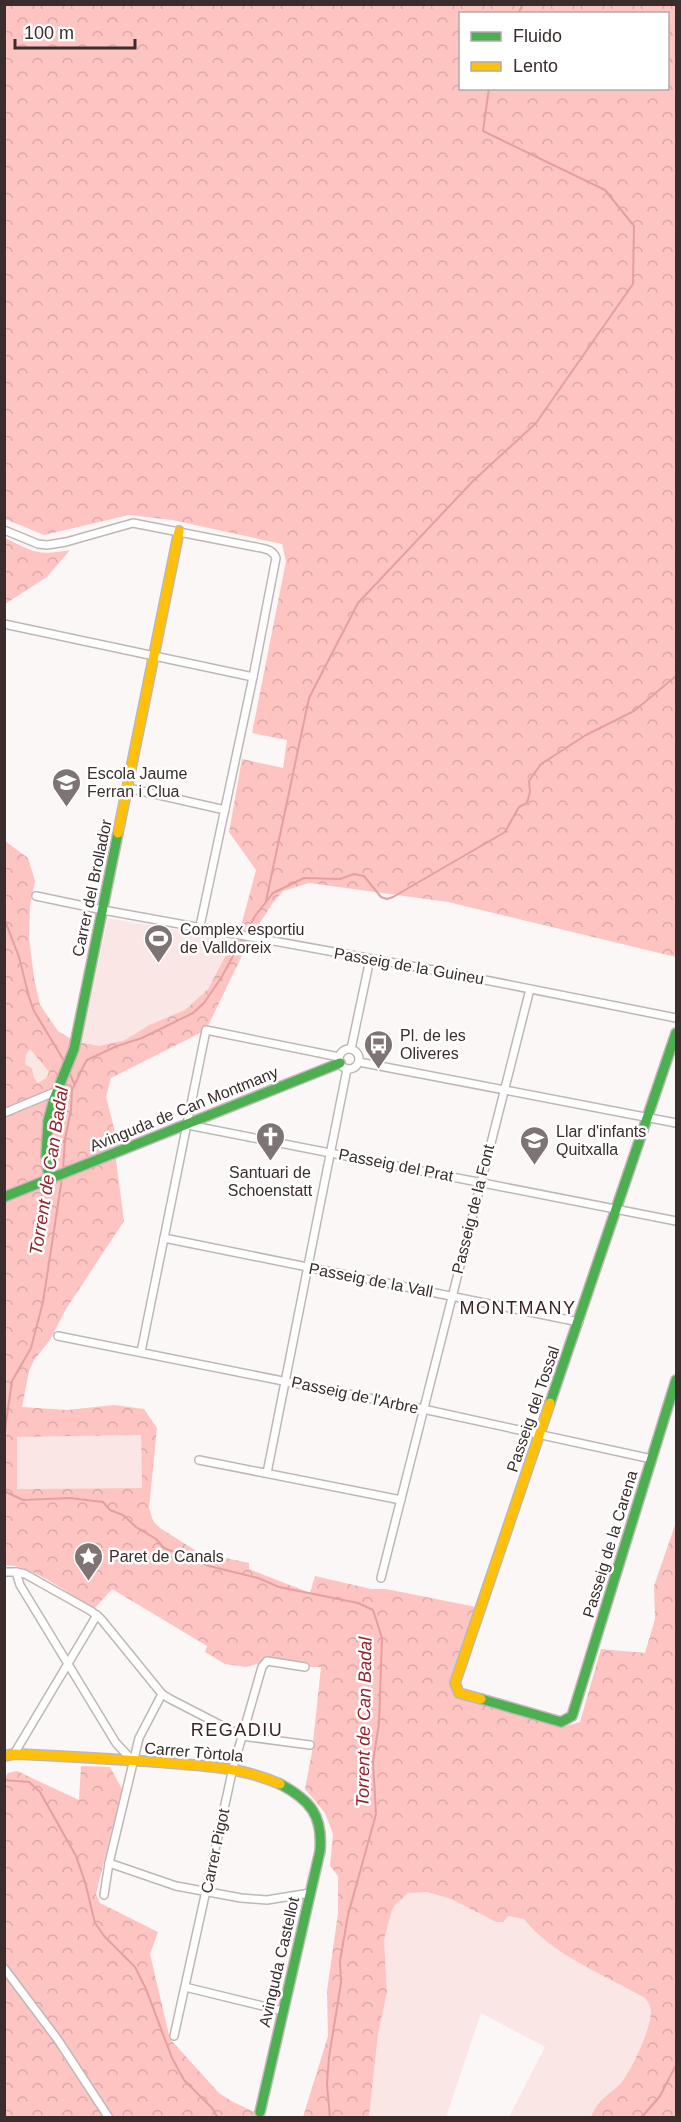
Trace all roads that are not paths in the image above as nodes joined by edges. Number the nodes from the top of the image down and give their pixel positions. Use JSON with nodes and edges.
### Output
{"nodes":[{"id":1,"x":4,"y":530,"type":"edge"},
{"id":2,"x":179,"y":531,"type":"junction"},
{"id":3,"x":4,"y":624,"type":"edge"},
{"id":4,"x":152,"y":656,"type":"junction"},
{"id":5,"x":253,"y":677,"type":"junction"},
{"id":6,"x":128,"y":788,"type":"junction"},
{"id":7,"x":225,"y":810,"type":"junction"},
{"id":8,"x":36,"y":896,"type":"dead end"},
{"id":9,"x":103,"y":910,"type":"junction"},
{"id":10,"x":200,"y":926,"type":"junction"},
{"id":11,"x":370,"y":959,"type":"junction"},
{"id":12,"x":530,"y":989,"type":"junction"},
{"id":13,"x":676,"y":1018,"type":"edge"},
{"id":14,"x":676,"y":1033,"type":"edge"},
{"id":15,"x":351,"y":1049,"type":"junction"},
{"id":16,"x":359,"y":1062,"type":"junction"},
{"id":17,"x":342,"y":1063,"type":"junction"},
{"id":18,"x":503,"y":1089,"type":"junction"},
{"id":19,"x":57,"y":1091,"type":"junction"},
{"id":20,"x":4,"y":1113,"type":"edge"},
{"id":21,"x":647,"y":1118,"type":"junction"},
{"id":22,"x":186,"y":1124,"type":"junction"},
{"id":23,"x":676,"y":1124,"type":"edge"},
{"id":24,"x":329,"y":1152,"type":"junction"},
{"id":25,"x":49,"y":1178,"type":"junction"},
{"id":26,"x":480,"y":1182,"type":"junction"},
{"id":27,"x":4,"y":1197,"type":"edge"},
{"id":28,"x":617,"y":1208,"type":"junction"},
{"id":29,"x":676,"y":1221,"type":"edge"},
{"id":30,"x":164,"y":1238,"type":"junction"},
{"id":31,"x":308,"y":1267,"type":"junction"},
{"id":32,"x":452,"y":1296,"type":"junction"},
{"id":33,"x":579,"y":1322,"type":"junction"},
{"id":34,"x":58,"y":1336,"type":"dead end"},
{"id":35,"x":141,"y":1352,"type":"junction"},
{"id":36,"x":676,"y":1380,"type":"edge"},
{"id":37,"x":286,"y":1381,"type":"junction"},
{"id":38,"x":423,"y":1409,"type":"junction"},
{"id":39,"x":540,"y":1434,"type":"junction"},
{"id":40,"x":652,"y":1459,"type":"junction"},
{"id":41,"x":199,"y":1460,"type":"dead end"},
{"id":42,"x":267,"y":1473,"type":"junction"},
{"id":43,"x":401,"y":1500,"type":"junction"},
{"id":44,"x":4,"y":1572,"type":"edge"},
{"id":45,"x":16,"y":1572,"type":"junction"},
{"id":46,"x":381,"y":1578,"type":"dead end"},
{"id":47,"x":97,"y":1616,"type":"junction"},
{"id":48,"x":68,"y":1664,"type":"junction"},
{"id":49,"x":305,"y":1668,"type":"dead end"},
{"id":50,"x":162,"y":1694,"type":"junction"},
{"id":51,"x":572,"y":1716,"type":"joint"},
{"id":52,"x":242,"y":1736,"type":"junction"},
{"id":53,"x":310,"y":1745,"type":"dead end"},
{"id":54,"x":9,"y":1755,"type":"edge"},
{"id":55,"x":134,"y":1762,"type":"junction"},
{"id":56,"x":232,"y":1768,"type":"junction"},
{"id":57,"x":319,"y":1819,"type":"joint"},
{"id":58,"x":109,"y":1863,"type":"junction"},
{"id":59,"x":206,"y":1893,"type":"junction"},
{"id":60,"x":310,"y":1893,"type":"junction"},
{"id":61,"x":104,"y":1895,"type":"dead end"},
{"id":62,"x":4,"y":1968,"type":"edge"},
{"id":63,"x":185,"y":1987,"type":"junction"},
{"id":64,"x":283,"y":2011,"type":"junction"},
{"id":65,"x":174,"y":2036,"type":"dead end"},
{"id":66,"x":260,"y":2112,"type":"dead end"},
{"id":67,"x":109,"y":2118,"type":"edge"}],
"edges":[{"from":1,"to":2,"type":"street"},
{"from":2,"to":4,"type":"street","name":"Carrer del Brollador"},
{"from":2,"to":5,"type":"street"},
{"from":3,"to":4,"type":"street"},
{"from":4,"to":5,"type":"street"},
{"from":4,"to":6,"type":"street","name":"Carrer del Brollador"},
{"from":5,"to":7,"type":"street"},
{"from":6,"to":7,"type":"street"},
{"from":6,"to":9,"type":"street","name":"Carrer del Brollador"},
{"from":7,"to":10,"type":"street"},
{"from":8,"to":9,"type":"street","name":"Passeig de la Guineu"},
{"from":9,"to":10,"type":"street","name":"Passeig de la Guineu"},
{"from":9,"to":19,"type":"street","name":"Carrer del Brollador"},
{"from":10,"to":11,"type":"street","name":"Passeig de la Guineu"},
{"from":11,"to":12,"type":"street","name":"Passeig de la Guineu"},
{"from":11,"to":15,"type":"street"},
{"from":12,"to":13,"type":"street","name":"Passeig de la Guineu"},
{"from":12,"to":18,"type":"street","name":"Passeig de la Font"},
{"from":14,"to":21,"type":"street","name":"Passeig del Tossal"},
{"from":15,"to":16,"type":"street"},
{"from":15,"to":17,"type":"street"},
{"from":16,"to":17,"type":"street"},
{"from":16,"to":18,"type":"street"},
{"from":17,"to":22,"type":"street","name":"Avinguda de Can Montmany"},
{"from":17,"to":22,"type":"street"},
{"from":17,"to":24,"type":"street"},
{"from":18,"to":21,"type":"street"},
{"from":18,"to":26,"type":"street","name":"Passeig de la Font"},
{"from":19,"to":20,"type":"street"},
{"from":19,"to":25,"type":"street","name":"Carrer del Brollador"},
{"from":21,"to":23,"type":"street"},
{"from":21,"to":28,"type":"street","name":"Passeig del Tossal"},
{"from":22,"to":24,"type":"street","name":"Passeig del Prat"},
{"from":22,"to":25,"type":"street","name":"Avinguda de Can Montmany"},
{"from":22,"to":30,"type":"street"},
{"from":24,"to":26,"type":"street","name":"Passeig del Prat"},
{"from":24,"to":31,"type":"street"},
{"from":25,"to":27,"type":"street","name":"Avinguda de Can Montmany"},
{"from":26,"to":28,"type":"street","name":"Passeig del Prat"},
{"from":26,"to":32,"type":"street","name":"Passeig de la Font"},
{"from":28,"to":29,"type":"street","name":"Passeig del Prat"},
{"from":28,"to":33,"type":"street","name":"Passeig del Tossal"},
{"from":30,"to":31,"type":"street","name":"Passeig de la Vall"},
{"from":30,"to":35,"type":"street"},
{"from":31,"to":32,"type":"street","name":"Passeig de la Vall"},
{"from":31,"to":37,"type":"street"},
{"from":32,"to":33,"type":"street","name":"Passeig de la Vall"},
{"from":32,"to":38,"type":"street","name":"Passeig de la Font"},
{"from":33,"to":39,"type":"street","name":"Passeig del Tossal"},
{"from":34,"to":35,"type":"street","name":"Passeig de l'Arbre"},
{"from":35,"to":37,"type":"street","name":"Passeig de l'Arbre"},
{"from":36,"to":40,"type":"street","name":"Passeig de la Carena"},
{"from":37,"to":38,"type":"street","name":"Passeig de l'Arbre"},
{"from":37,"to":42,"type":"street"},
{"from":38,"to":39,"type":"street","name":"Passeig de l'Arbre"},
{"from":38,"to":43,"type":"street","name":"Passeig de la Font"},
{"from":39,"to":40,"type":"street","name":"Passeig de l'Arbre"},
{"from":39,"to":51,"type":"street","name":"Passeig del Tossal"},
{"from":40,"to":51,"type":"street","name":"Passeig de la Carena"},
{"from":41,"to":42,"type":"street"},
{"from":42,"to":43,"type":"street"},
{"from":43,"to":46,"type":"street"},
{"from":44,"to":45,"type":"street"},
{"from":45,"to":47,"type":"street"},
{"from":45,"to":48,"type":"street"},
{"from":47,"to":48,"type":"street"},
{"from":47,"to":50,"type":"street"},
{"from":48,"to":54,"type":"street"},
{"from":48,"to":55,"type":"street"},
{"from":49,"to":52,"type":"street","name":"Carrer Pigot"},
{"from":50,"to":52,"type":"street"},
{"from":50,"to":55,"type":"street"},
{"from":52,"to":53,"type":"street"},
{"from":52,"to":56,"type":"street","name":"Carrer Pigot"},
{"from":54,"to":55,"type":"street","name":"Carrer Tòrtola"},
{"from":55,"to":56,"type":"street","name":"Carrer Tòrtola"},
{"from":55,"to":58,"type":"street"},
{"from":56,"to":57,"type":"street","name":"Carrer Tòrtola"},
{"from":56,"to":59,"type":"street","name":"Carrer Pigot"},
{"from":57,"to":60,"type":"street","name":"Avinguda Castellot"},
{"from":58,"to":59,"type":"street"},
{"from":58,"to":61,"type":"street"},
{"from":59,"to":60,"type":"street"},
{"from":59,"to":63,"type":"street","name":"Carrer Pigot"},
{"from":60,"to":64,"type":"street","name":"Avinguda Castellot"},
{"from":62,"to":67,"type":"street"},
{"from":63,"to":64,"type":"street"},
{"from":63,"to":65,"type":"street","name":"Carrer Pigot"},
{"from":64,"to":66,"type":"street","name":"Avinguda Castellot"}]}
